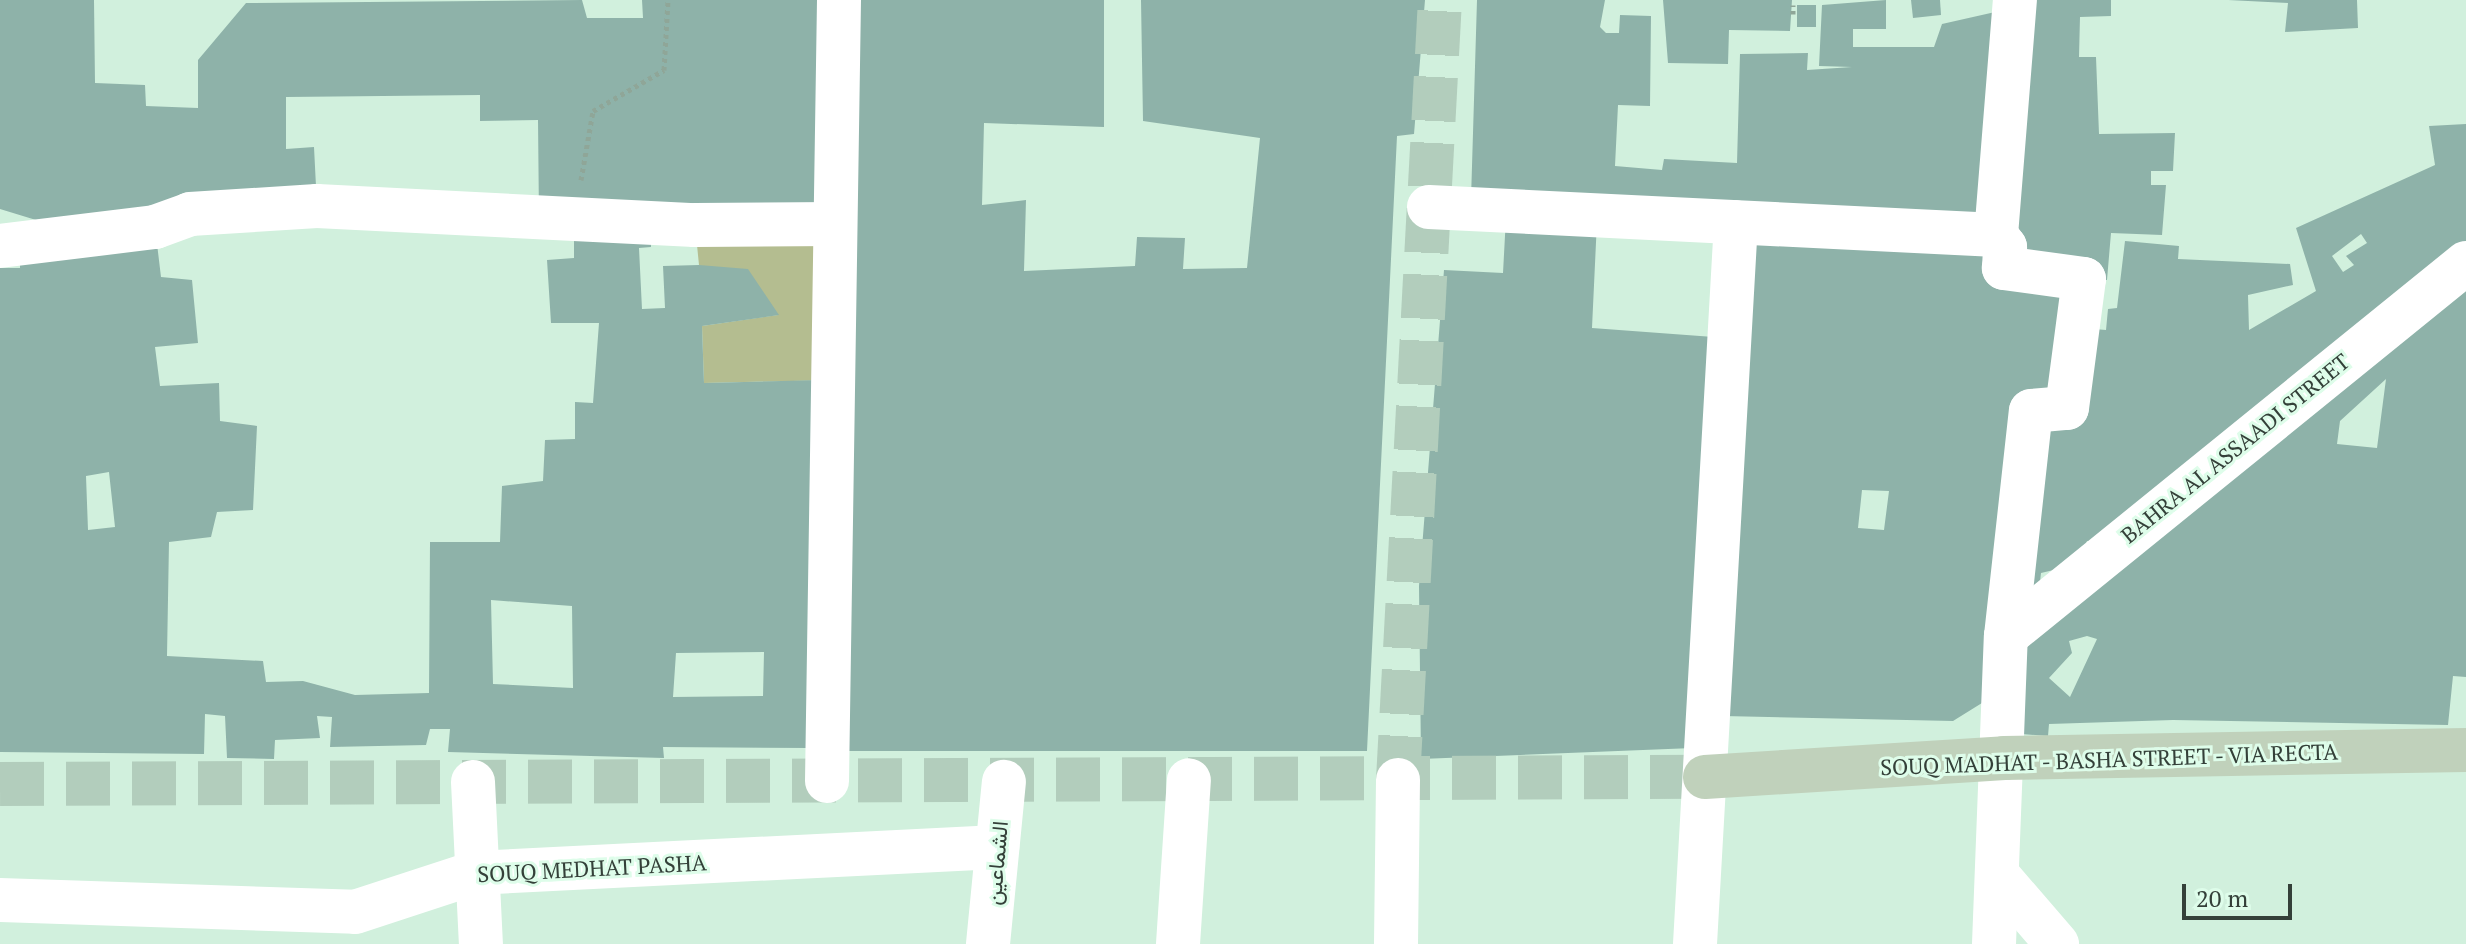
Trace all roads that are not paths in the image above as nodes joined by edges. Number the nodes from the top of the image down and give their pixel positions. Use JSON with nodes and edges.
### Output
{"nodes":[{"id":1,"x":839,"y":0,"type":"edge"},
{"id":2,"x":2015,"y":0,"type":"edge"},
{"id":3,"x":1429,"y":207,"type":"dead end"},
{"id":4,"x":1736,"y":222,"type":"junction"},
{"id":5,"x":835,"y":224,"type":"junction"},
{"id":6,"x":1996,"y":235,"type":"junction"},
{"id":7,"x":0,"y":246,"type":"edge"},
{"id":8,"x":2466,"y":263,"type":"edge"},
{"id":9,"x":2006,"y":636,"type":"junction"},
{"id":10,"x":2466,"y":750,"type":"edge"},
{"id":11,"x":2004,"y":758,"type":"junction"},
{"id":12,"x":1705,"y":777,"type":"junction"},
{"id":13,"x":1189,"y":780,"type":"dead end"},
{"id":14,"x":1398,"y":780,"type":"tunnel mouth"},
{"id":15,"x":827,"y":781,"type":"dead end"},
{"id":16,"x":473,"y":782,"type":"dead end"},
{"id":17,"x":1004,"y":782,"type":"dead end"},
{"id":18,"x":997,"y":847,"type":"junction"},
{"id":19,"x":474,"y":873,"type":"junction"},
{"id":20,"x":2001,"y":879,"type":"junction"},
{"id":21,"x":0,"y":900,"type":"edge"},
{"id":22,"x":481,"y":944,"type":"edge"},
{"id":23,"x":988,"y":944,"type":"edge"},
{"id":24,"x":1178,"y":944,"type":"edge"},
{"id":25,"x":1396,"y":944,"type":"edge"},
{"id":26,"x":1695,"y":944,"type":"edge"},
{"id":27,"x":1994,"y":944,"type":"edge"},
{"id":28,"x":2057,"y":944,"type":"edge"}],
"edges":[{"from":1,"to":5,"type":"street"},
{"from":2,"to":6,"type":"street"},
{"from":3,"to":4,"type":"street"},
{"from":4,"to":6,"type":"street"},
{"from":4,"to":12,"type":"street"},
{"from":5,"to":7,"type":"street"},
{"from":5,"to":15,"type":"street"},
{"from":6,"to":9,"type":"street"},
{"from":8,"to":9,"type":"street","name":"BAHRA AL ASSAADI STREET"},
{"from":9,"to":11,"type":"street"},
{"from":10,"to":11,"type":"street","name":"SOUQ MADHAT - BASHA STREET - VIA RECTA"},
{"from":11,"to":12,"type":"street","name":"SOUQ MADHAT - BASHA STREET - VIA RECTA"},
{"from":11,"to":20,"type":"street"},
{"from":12,"to":26,"type":"street"},
{"from":13,"to":24,"type":"street"},
{"from":14,"to":25,"type":"street"},
{"from":16,"to":19,"type":"street"},
{"from":17,"to":18,"type":"street","name":"الشماعين"},
{"from":18,"to":19,"type":"street","name":"SOUQ MEDHAT PASHA"},
{"from":18,"to":23,"type":"street","name":"الشماعين"},
{"from":19,"to":21,"type":"street","name":"SOUQ MEDHAT PASHA"},
{"from":19,"to":22,"type":"street"},
{"from":20,"to":27,"type":"street"},
{"from":20,"to":28,"type":"street"}]}
